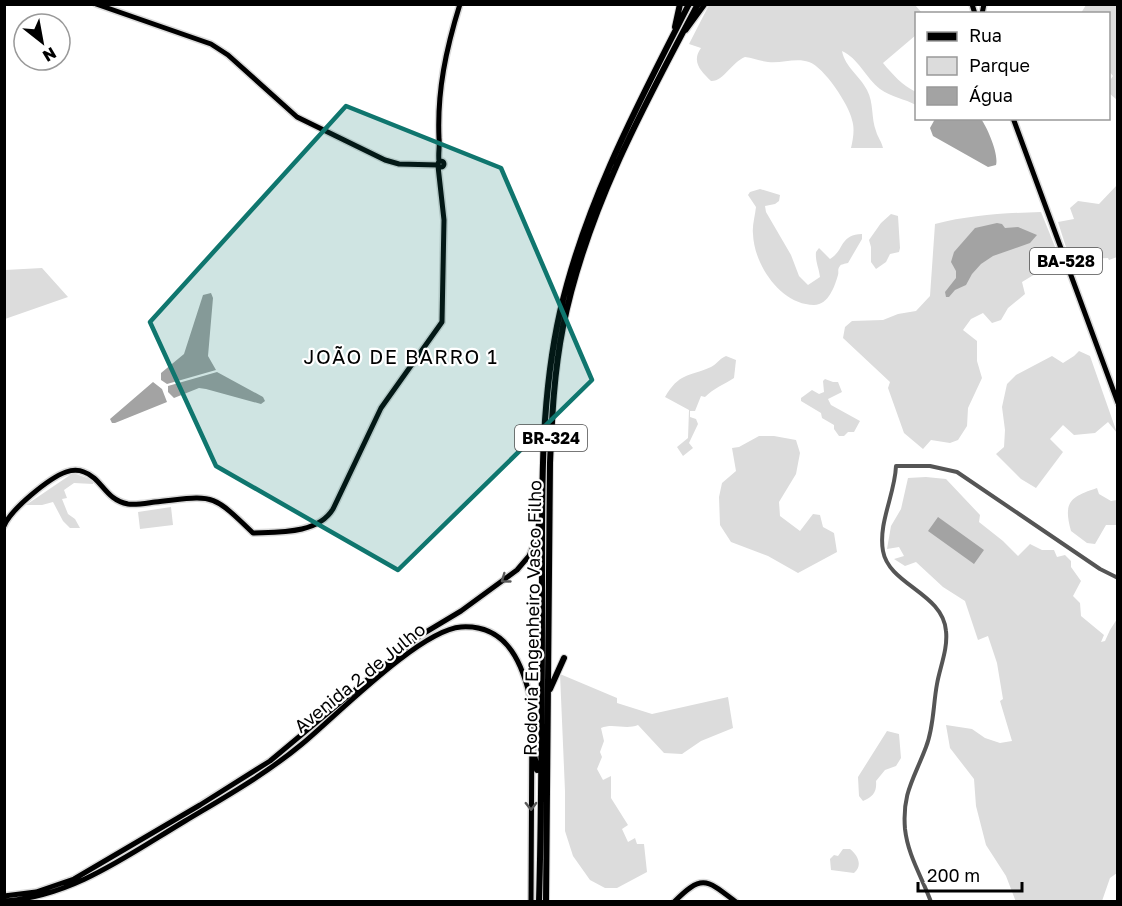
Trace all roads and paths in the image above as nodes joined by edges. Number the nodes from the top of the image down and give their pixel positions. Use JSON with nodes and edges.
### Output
{"nodes":[{"id":1,"x":96,"y":4,"type":"edge"},
{"id":2,"x":460,"y":4,"type":"edge"},
{"id":3,"x":680,"y":4,"type":"edge"},
{"id":4,"x":689,"y":4,"type":"edge"},
{"id":5,"x":698,"y":4,"type":"edge"},
{"id":6,"x":705,"y":4,"type":"edge"},
{"id":7,"x":670,"y":17,"type":"dead end"},
{"id":8,"x":676,"y":21,"type":"junction"},
{"id":9,"x":672,"y":38,"type":"junction"},
{"id":10,"x":680,"y":39,"type":"junction"},
{"id":11,"x":1014,"y":120,"type":"edge"},
{"id":12,"x":440,"y":163,"type":"junction"},
{"id":13,"x":1118,"y":403,"type":"edge"},
{"id":14,"x":544,"y":448,"type":"junction"},
{"id":15,"x":13,"y":511,"type":"junction"},
{"id":16,"x":4,"y":513,"type":"edge"},
{"id":17,"x":4,"y":526,"type":"edge"},
{"id":18,"x":537,"y":537,"type":"joint"},
{"id":19,"x":1118,"y":578,"type":"edge"},
{"id":20,"x":564,"y":658,"type":"dead end"},
{"id":21,"x":548,"y":705,"type":"junction"},
{"id":22,"x":532,"y":744,"type":"junction"},
{"id":23,"x":540,"y":792,"type":"junction"},
{"id":24,"x":4,"y":896,"type":"edge"},
{"id":25,"x":4,"y":901,"type":"edge"},
{"id":26,"x":531,"y":902,"type":"edge"},
{"id":27,"x":539,"y":902,"type":"edge"},
{"id":28,"x":546,"y":902,"type":"edge"},
{"id":29,"x":674,"y":902,"type":"edge"},
{"id":30,"x":736,"y":902,"type":"edge"},
{"id":31,"x":932,"y":902,"type":"edge"}],
"edges":[{"from":1,"to":12,"type":"main road"},
{"from":2,"to":12,"type":"main road"},
{"from":3,"to":8,"type":"highway"},
{"from":4,"to":9,"type":"highway","name":"Rodovia Engenheiro Vasco Filho","number":"BR-324"},
{"from":5,"to":10,"type":"highway","name":"Rodovia Engenheiro Vasco Filho","number":"BR-324"},
{"from":6,"to":10,"type":"main road"},
{"from":7,"to":8,"type":"highway"},
{"from":8,"to":9,"type":"highway"},
{"from":9,"to":14,"type":"highway","name":"Rodovia Engenheiro Vasco Filho","number":"BR-324"},
{"from":10,"to":21,"type":"highway","name":"Rodovia Engenheiro Vasco Filho","number":"BR-324"},
{"from":11,"to":13,"type":"main road","number":"BA-528"},
{"from":12,"to":15,"type":"main road"},
{"from":14,"to":18,"type":"highway"},
{"from":14,"to":23,"type":"highway","name":"Rodovia Engenheiro Vasco Filho","number":"BR-324"},
{"from":15,"to":16,"type":"main road"},
{"from":15,"to":17,"type":"main road"},
{"from":18,"to":24,"type":"main road","name":"Avenida 2 de Julho","one_way":true},
{"from":19,"to":31,"type":"street"},
{"from":20,"to":21,"type":"highway"},
{"from":21,"to":28,"type":"highway","name":"Rodovia Engenheiro Vasco Filho","number":"BR-324"},
{"from":22,"to":23,"type":"highway"},
{"from":22,"to":25,"type":"main road","name":"Avenida 2 de Julho"},
{"from":22,"to":26,"type":"main road","name":"Avenida 2 de Julho","one_way":true},
{"from":23,"to":27,"type":"highway","name":"Rodovia Engenheiro Vasco Filho","number":"BR-324"},
{"from":29,"to":30,"type":"main road"}]}
